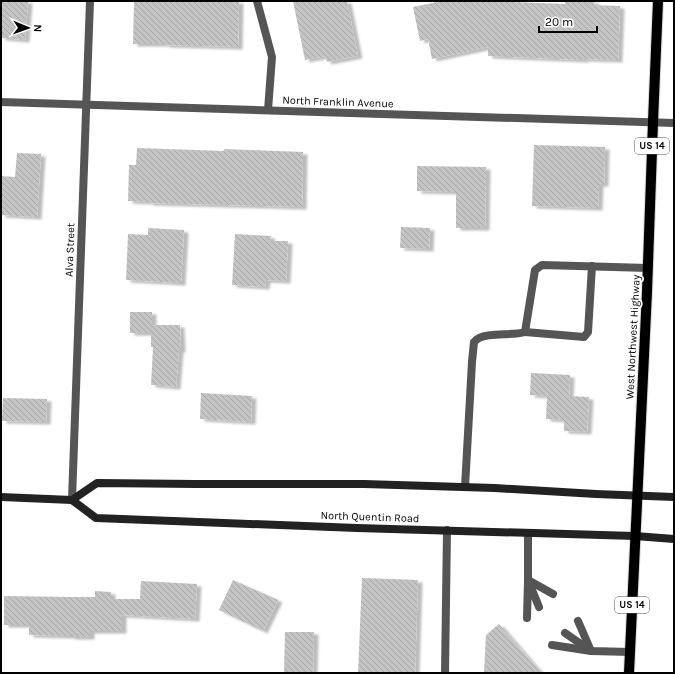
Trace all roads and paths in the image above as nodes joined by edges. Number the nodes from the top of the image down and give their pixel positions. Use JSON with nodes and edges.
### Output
{"nodes":[{"id":1,"x":90,"y":1,"type":"edge"},
{"id":2,"x":256,"y":1,"type":"edge"},
{"id":3,"x":658,"y":1,"type":"edge"},
{"id":4,"x":1,"y":102,"type":"edge"},
{"id":5,"x":86,"y":105,"type":"junction"},
{"id":6,"x":268,"y":110,"type":"junction"},
{"id":7,"x":653,"y":122,"type":"junction"},
{"id":8,"x":674,"y":123,"type":"edge"},
{"id":9,"x":592,"y":266,"type":"junction"},
{"id":10,"x":648,"y":268,"type":"junction"},
{"id":11,"x":525,"y":332,"type":"junction"},
{"id":12,"x":465,"y":487,"type":"junction"},
{"id":13,"x":638,"y":495,"type":"junction"},
{"id":14,"x":1,"y":497,"type":"edge"},
{"id":15,"x":674,"y":497,"type":"edge"},
{"id":16,"x":72,"y":500,"type":"junction"},
{"id":17,"x":448,"y":530,"type":"junction"},
{"id":18,"x":528,"y":533,"type":"junction"},
{"id":19,"x":635,"y":536,"type":"junction"},
{"id":20,"x":674,"y":539,"type":"edge"},
{"id":21,"x":528,"y":580,"type":"junction"},
{"id":22,"x":553,"y":594,"type":"dead end"},
{"id":23,"x":539,"y":607,"type":"dead end"},
{"id":24,"x":527,"y":618,"type":"dead end"},
{"id":25,"x":578,"y":621,"type":"dead end"},
{"id":26,"x":565,"y":634,"type":"dead end"},
{"id":27,"x":552,"y":645,"type":"dead end"},
{"id":28,"x":591,"y":651,"type":"junction"},
{"id":29,"x":630,"y":652,"type":"junction"},
{"id":30,"x":445,"y":673,"type":"edge"},
{"id":31,"x":629,"y":673,"type":"edge"}],
"edges":[{"from":1,"to":5,"type":"street","name":"Alva Street"},
{"from":2,"to":6,"type":"street"},
{"from":3,"to":7,"type":"main road","name":"West Northwest Highway","number":"US 14"},
{"from":4,"to":5,"type":"street","name":"North Franklin Avenue"},
{"from":5,"to":6,"type":"street","name":"North Franklin Avenue"},
{"from":5,"to":16,"type":"street","name":"Alva Street"},
{"from":6,"to":7,"type":"street","name":"North Franklin Avenue"},
{"from":7,"to":8,"type":"street","name":"North Franklin Avenue"},
{"from":7,"to":10,"type":"main road","name":"West Northwest Highway","number":"US 14"},
{"from":9,"to":10,"type":"street"},
{"from":9,"to":11,"type":"street"},
{"from":9,"to":11,"type":"street"},
{"from":10,"to":13,"type":"main road","name":"West Northwest Highway","number":"US 14"},
{"from":11,"to":12,"type":"street"},
{"from":12,"to":13,"type":"main road"},
{"from":12,"to":16,"type":"main road"},
{"from":13,"to":15,"type":"main road"},
{"from":13,"to":19,"type":"main road","name":"West Northwest Highway","number":"US 14"},
{"from":14,"to":16,"type":"main road"},
{"from":16,"to":17,"type":"main road","name":"North Quentin Road"},
{"from":17,"to":18,"type":"main road","name":"North Quentin Road"},
{"from":17,"to":30,"type":"street"},
{"from":18,"to":19,"type":"main road","name":"North Quentin Road"},
{"from":18,"to":21,"type":"street"},
{"from":19,"to":20,"type":"main road","name":"North Quentin Road"},
{"from":19,"to":29,"type":"main road","name":"West Northwest Highway","number":"US 14"},
{"from":21,"to":22,"type":"street"},
{"from":21,"to":23,"type":"street"},
{"from":21,"to":24,"type":"street"},
{"from":25,"to":28,"type":"street"},
{"from":26,"to":28,"type":"street"},
{"from":27,"to":28,"type":"street"},
{"from":28,"to":29,"type":"street"},
{"from":29,"to":31,"type":"main road","name":"West Northwest Highway","number":"US 14"}]}
